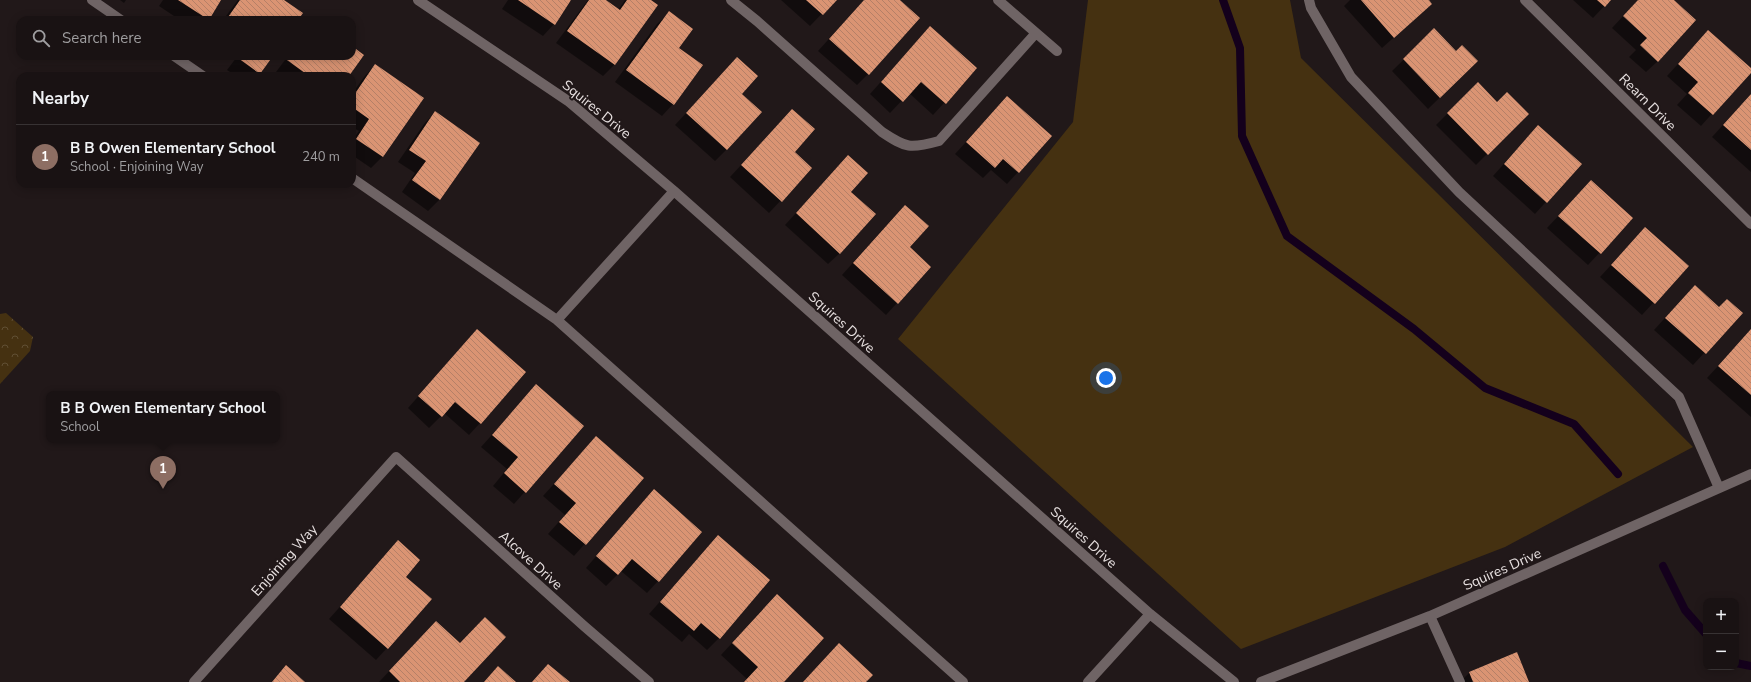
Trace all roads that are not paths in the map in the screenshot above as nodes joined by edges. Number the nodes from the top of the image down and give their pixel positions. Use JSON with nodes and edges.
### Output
{"nodes":[{"id":1,"x":92,"y":0,"type":"edge"},
{"id":2,"x":418,"y":0,"type":"edge"},
{"id":3,"x":731,"y":0,"type":"edge"},
{"id":4,"x":998,"y":0,"type":"edge"},
{"id":5,"x":1309,"y":0,"type":"edge"},
{"id":6,"x":1525,"y":0,"type":"edge"},
{"id":7,"x":115,"y":16,"type":"edge"},
{"id":8,"x":1036,"y":33,"type":"junction"},
{"id":9,"x":1056,"y":51,"type":"dead end"},
{"id":10,"x":180,"y":60,"type":"edge"},
{"id":11,"x":197,"y":72,"type":"edge"},
{"id":12,"x":356,"y":181,"type":"edge"},
{"id":13,"x":674,"y":191,"type":"junction"},
{"id":14,"x":1751,"y":224,"type":"edge"},
{"id":15,"x":557,"y":320,"type":"junction"},
{"id":16,"x":396,"y":457,"type":"joint"},
{"id":17,"x":1751,"y":474,"type":"edge"},
{"id":18,"x":1719,"y":488,"type":"junction"},
{"id":19,"x":1150,"y":614,"type":"junction"},
{"id":20,"x":1430,"y":616,"type":"junction"},
{"id":21,"x":194,"y":682,"type":"edge"},
{"id":22,"x":649,"y":682,"type":"edge"},
{"id":23,"x":963,"y":682,"type":"edge"},
{"id":24,"x":1088,"y":682,"type":"edge"},
{"id":25,"x":1234,"y":682,"type":"edge"},
{"id":26,"x":1261,"y":682,"type":"edge"},
{"id":27,"x":1460,"y":682,"type":"edge"}],
"edges":[{"from":1,"to":7,"type":"street"},
{"from":2,"to":13,"type":"street","name":"Squires Drive"},
{"from":3,"to":8,"type":"street"},
{"from":4,"to":8,"type":"street"},
{"from":5,"to":18,"type":"street"},
{"from":6,"to":14,"type":"street","name":"Rearn Drive"},
{"from":8,"to":9,"type":"street"},
{"from":10,"to":11,"type":"street"},
{"from":12,"to":15,"type":"street"},
{"from":13,"to":15,"type":"street"},
{"from":13,"to":19,"type":"street","name":"Squires Drive"},
{"from":15,"to":23,"type":"street"},
{"from":16,"to":21,"type":"street","name":"Enjoining Way"},
{"from":16,"to":22,"type":"street","name":"Alcove Drive"},
{"from":17,"to":18,"type":"street","name":"Squires Drive"},
{"from":18,"to":20,"type":"street","name":"Squires Drive"},
{"from":19,"to":24,"type":"street"},
{"from":19,"to":25,"type":"street","name":"Squires Drive"},
{"from":20,"to":26,"type":"street","name":"Squires Drive"},
{"from":20,"to":27,"type":"street"}]}
